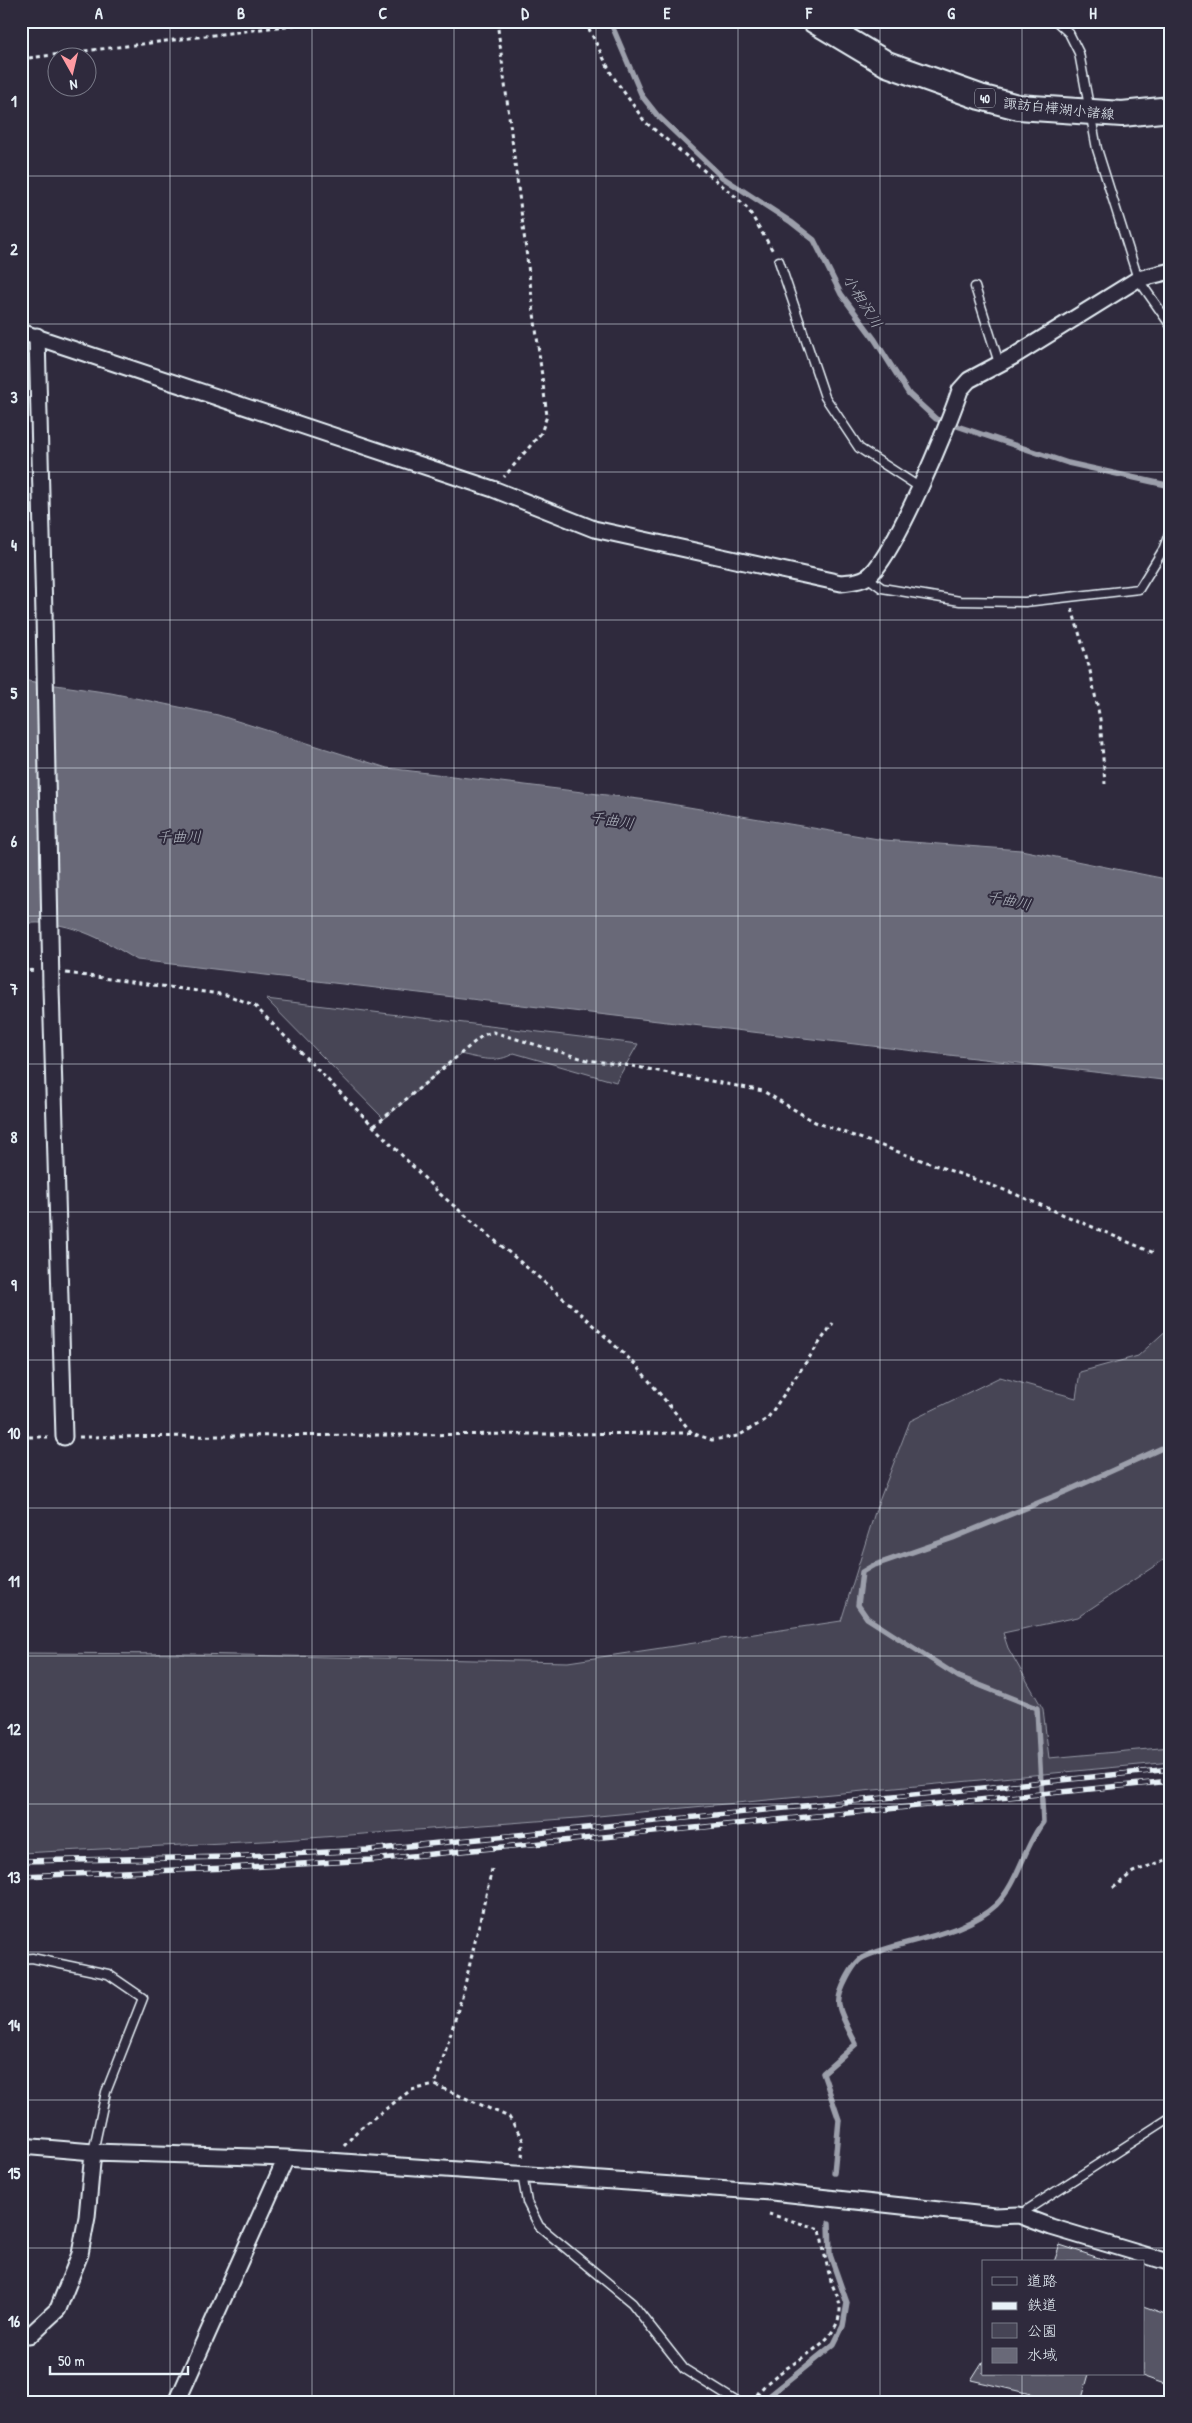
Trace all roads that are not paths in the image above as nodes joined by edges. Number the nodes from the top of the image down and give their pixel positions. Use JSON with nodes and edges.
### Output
{"nodes":[{"id":1,"x":1056,"y":21,"type":"edge"},
{"id":2,"x":824,"y":24,"type":"edge"},
{"id":3,"x":1171,"y":109,"type":"edge"},
{"id":4,"x":1089,"y":111,"type":"junction"},
{"id":5,"x":779,"y":261,"type":"road end"},
{"id":6,"x":1171,"y":271,"type":"edge"},
{"id":7,"x":1138,"y":279,"type":"junction"},
{"id":8,"x":975,"y":287,"type":"dead end"},
{"id":9,"x":1171,"y":326,"type":"edge"},
{"id":10,"x":21,"y":332,"type":"edge"},
{"id":11,"x":37,"y":336,"type":"junction"},
{"id":12,"x":999,"y":363,"type":"junction"},
{"id":13,"x":919,"y":487,"type":"junction"},
{"id":14,"x":1171,"y":529,"type":"edge"},
{"id":15,"x":867,"y":577,"type":"junction"},
{"id":16,"x":64,"y":1437,"type":"road end"},
{"id":17,"x":21,"y":1959,"type":"edge"},
{"id":18,"x":1171,"y":2117,"type":"edge"},
{"id":19,"x":21,"y":2146,"type":"edge"},
{"id":20,"x":93,"y":2152,"type":"junction"},
{"id":21,"x":286,"y":2158,"type":"junction"},
{"id":22,"x":522,"y":2175,"type":"junction"},
{"id":23,"x":1019,"y":2215,"type":"junction"},
{"id":24,"x":1171,"y":2264,"type":"edge"},
{"id":25,"x":21,"y":2336,"type":"edge"},
{"id":26,"x":177,"y":2402,"type":"edge"},
{"id":27,"x":738,"y":2402,"type":"edge"}],
"edges":[{"from":1,"to":4,"type":"lane"},
{"from":2,"to":4,"type":"main road","name":"諏訪白樺湖小諸線","number":"40"},
{"from":3,"to":4,"type":"main road","name":"諏訪白樺湖小諸線","number":"40"},
{"from":4,"to":7,"type":"lane"},
{"from":5,"to":13,"type":"lane"},
{"from":6,"to":7,"type":"street"},
{"from":7,"to":9,"type":"lane"},
{"from":7,"to":12,"type":"street"},
{"from":8,"to":12,"type":"lane"},
{"from":10,"to":11,"type":"street"},
{"from":11,"to":15,"type":"street"},
{"from":11,"to":16,"type":"street","bridge":true},
{"from":12,"to":13,"type":"street"},
{"from":13,"to":15,"type":"street"},
{"from":14,"to":15,"type":"lane"},
{"from":17,"to":20,"type":"lane"},
{"from":18,"to":23,"type":"lane"},
{"from":19,"to":20,"type":"street"},
{"from":20,"to":21,"type":"street"},
{"from":20,"to":25,"type":"street"},
{"from":21,"to":22,"type":"street"},
{"from":21,"to":26,"type":"street"},
{"from":22,"to":23,"type":"street"},
{"from":22,"to":27,"type":"lane"},
{"from":23,"to":24,"type":"street"}]}
